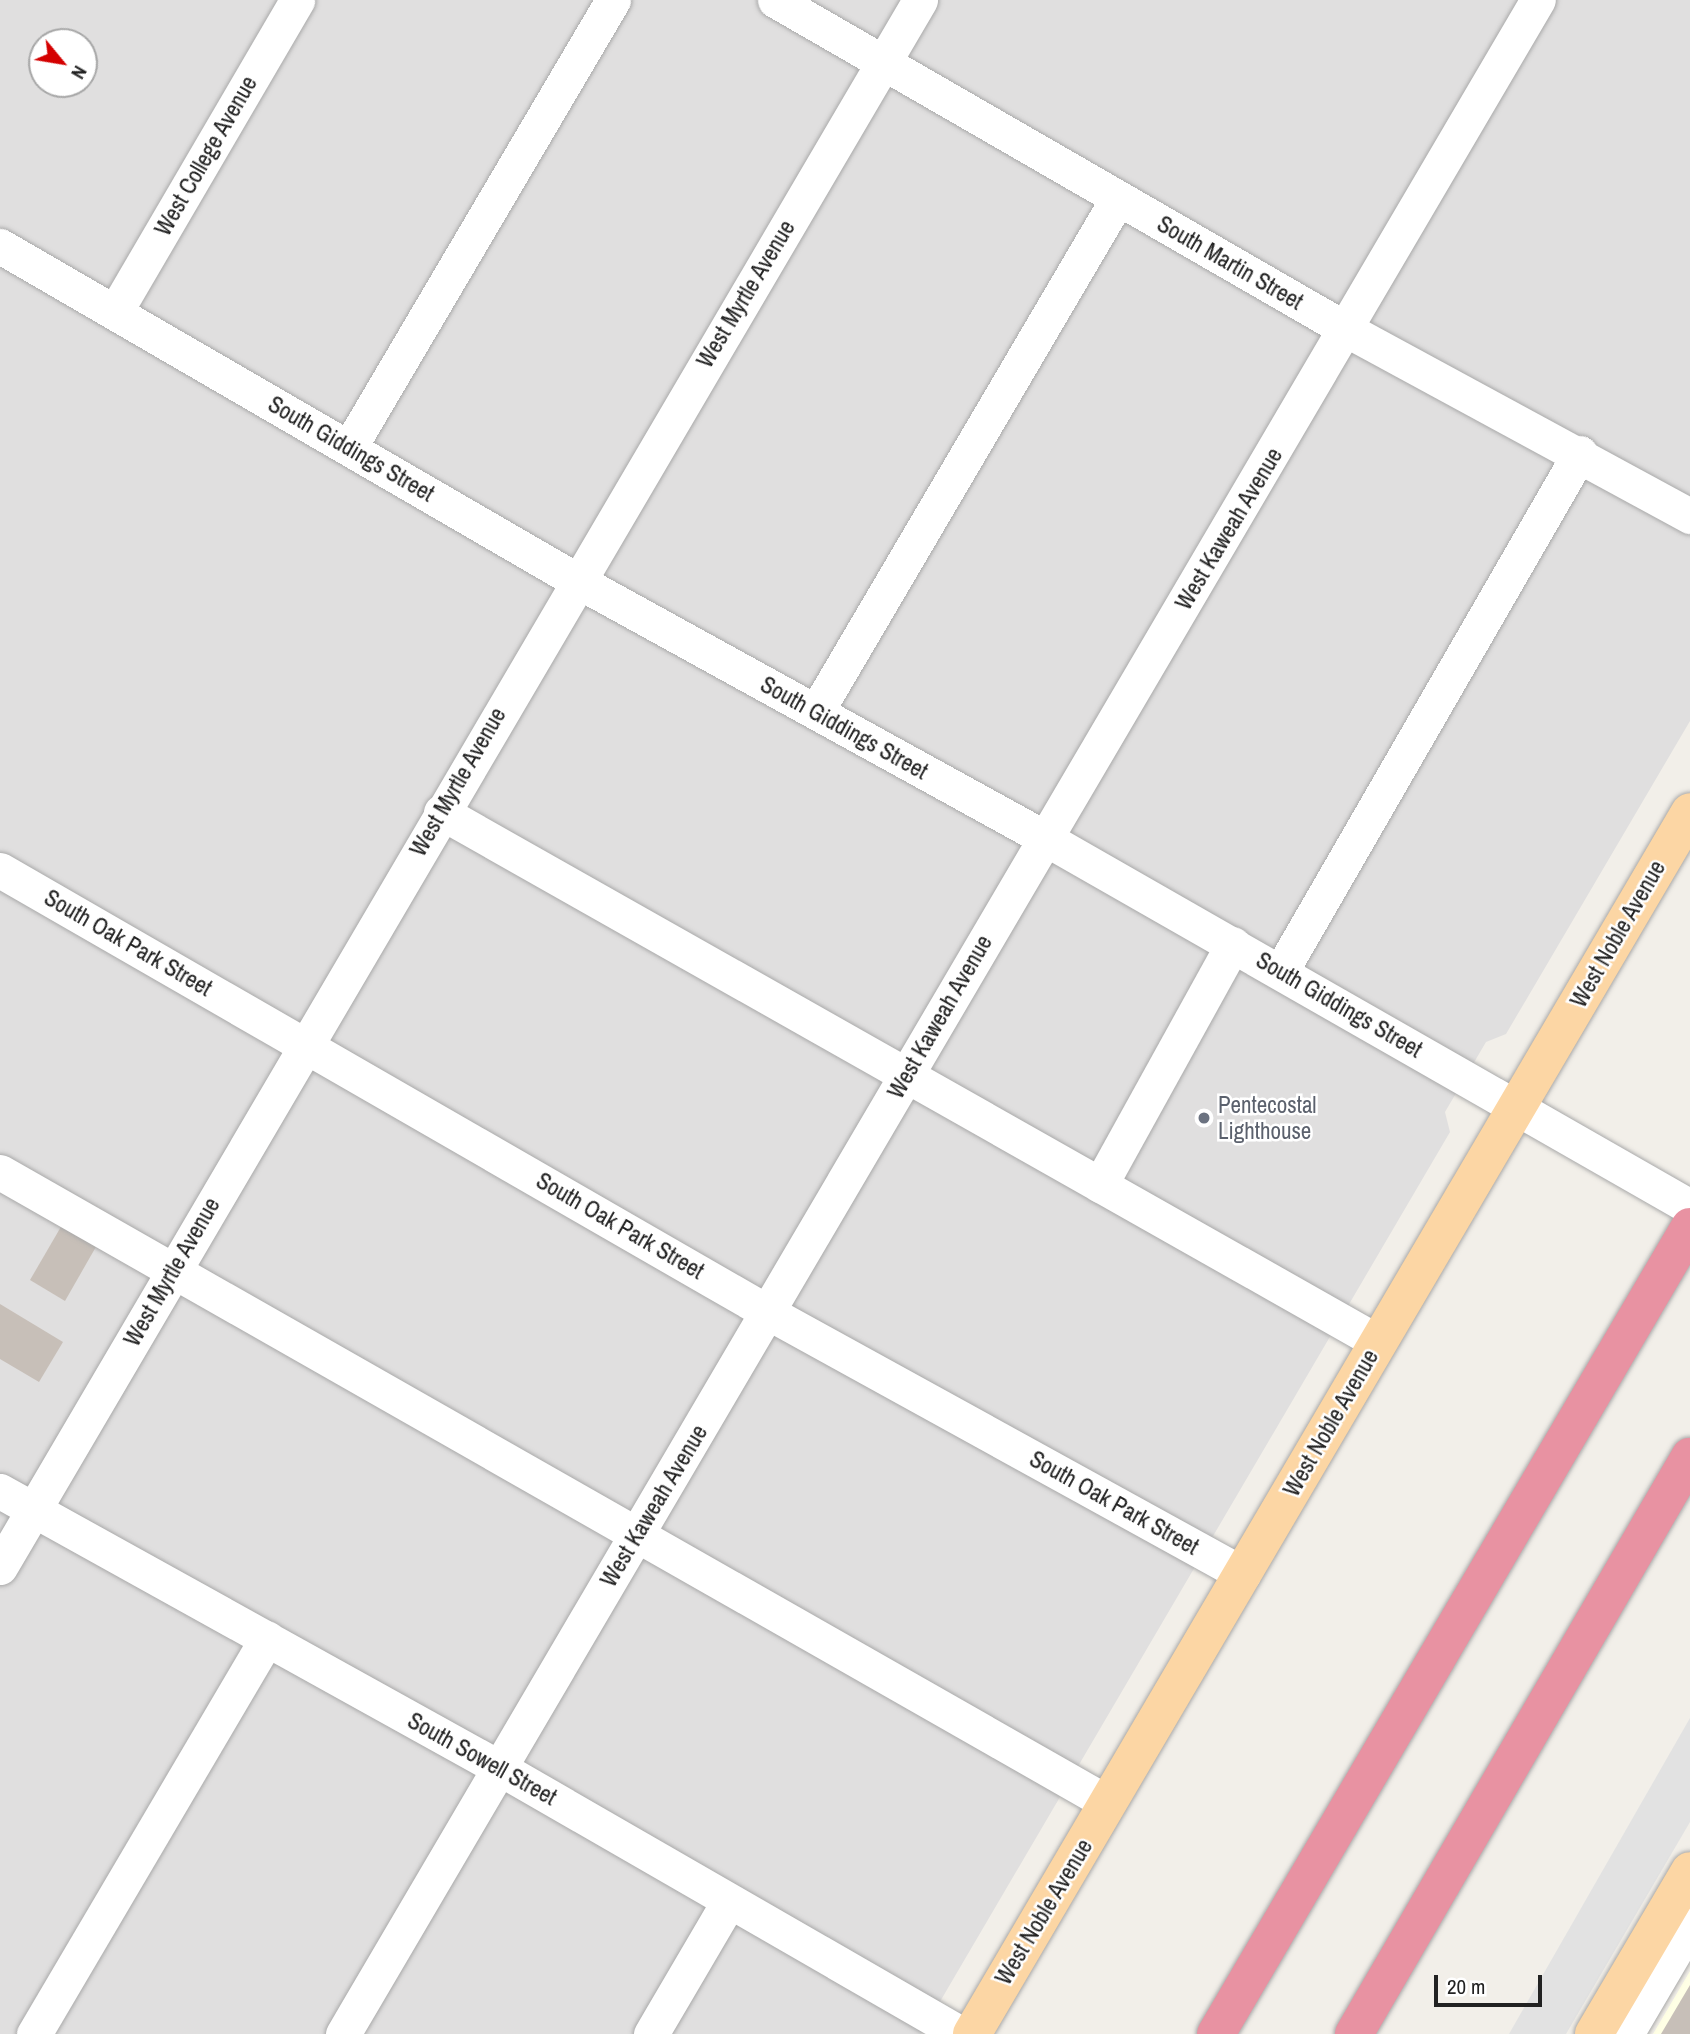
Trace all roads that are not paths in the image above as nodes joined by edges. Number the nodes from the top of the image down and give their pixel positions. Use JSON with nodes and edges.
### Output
{"nodes":[{"id":1,"x":297,"y":0,"type":"edge"},
{"id":2,"x":613,"y":0,"type":"edge"},
{"id":3,"x":775,"y":0,"type":"edge"},
{"id":4,"x":920,"y":0,"type":"edge"},
{"id":5,"x":1538,"y":0,"type":"edge"},
{"id":6,"x":884,"y":64,"type":"junction"},
{"id":7,"x":1118,"y":198,"type":"junction"},
{"id":8,"x":0,"y":246,"type":"edge"},
{"id":9,"x":115,"y":312,"type":"junction"},
{"id":10,"x":1349,"y":331,"type":"junction"},
{"id":11,"x":349,"y":448,"type":"junction"},
{"id":12,"x":1580,"y":453,"type":"junction"},
{"id":13,"x":1690,"y":516,"type":"edge"},
{"id":14,"x":576,"y":580,"type":"junction"},
{"id":15,"x":816,"y":712,"type":"junction"},
{"id":16,"x":441,"y":812,"type":"junction"},
{"id":17,"x":1690,"y":812,"type":"edge"},
{"id":18,"x":1043,"y":836,"type":"junction"},
{"id":19,"x":0,"y":870,"type":"edge"},
{"id":20,"x":1233,"y":944,"type":"junction"},
{"id":21,"x":1281,"y":971,"type":"junction"},
{"id":22,"x":305,"y":1044,"type":"junction"},
{"id":23,"x":907,"y":1075,"type":"junction"},
{"id":24,"x":1516,"y":1108,"type":"junction"},
{"id":25,"x":0,"y":1172,"type":"edge"},
{"id":26,"x":1100,"y":1185,"type":"junction"},
{"id":27,"x":1690,"y":1208,"type":"edge"},
{"id":28,"x":1690,"y":1227,"type":"edge"},
{"id":29,"x":174,"y":1270,"type":"junction"},
{"id":30,"x":771,"y":1314,"type":"junction"},
{"id":31,"x":1378,"y":1342,"type":"junction"},
{"id":32,"x":1690,"y":1458,"type":"edge"},
{"id":33,"x":0,"y":1491,"type":"edge"},
{"id":34,"x":34,"y":1511,"type":"junction"},
{"id":35,"x":636,"y":1535,"type":"junction"},
{"id":36,"x":0,"y":1567,"type":"edge"},
{"id":37,"x":1243,"y":1574,"type":"junction"},
{"id":38,"x":267,"y":1639,"type":"junction"},
{"id":39,"x":496,"y":1766,"type":"junction"},
{"id":40,"x":1108,"y":1803,"type":"junction"},
{"id":41,"x":1690,"y":1871,"type":"edge"},
{"id":42,"x":729,"y":1901,"type":"junction"},
{"id":43,"x":1690,"y":1925,"type":"edge"},
{"id":44,"x":34,"y":2034,"type":"edge"},
{"id":45,"x":343,"y":2034,"type":"edge"},
{"id":46,"x":651,"y":2034,"type":"edge"},
{"id":47,"x":961,"y":2034,"type":"edge"},
{"id":48,"x":972,"y":2034,"type":"edge"},
{"id":49,"x":1216,"y":2034,"type":"edge"},
{"id":50,"x":1354,"y":2034,"type":"edge"},
{"id":51,"x":1594,"y":2034,"type":"edge"},
{"id":52,"x":1626,"y":2034,"type":"edge"}],
"edges":[{"from":1,"to":9,"type":"street","name":"West College Avenue"},
{"from":2,"to":11,"type":"street"},
{"from":3,"to":6,"type":"street","name":"South Martin Street"},
{"from":4,"to":6,"type":"street","name":"West Myrtle Avenue"},
{"from":5,"to":10,"type":"street","name":"West Kaweah Avenue"},
{"from":6,"to":7,"type":"street","name":"South Martin Street"},
{"from":6,"to":14,"type":"street","name":"West Myrtle Avenue"},
{"from":7,"to":10,"type":"street","name":"South Martin Street"},
{"from":7,"to":15,"type":"street"},
{"from":8,"to":9,"type":"street","name":"South Giddings Street"},
{"from":9,"to":11,"type":"street","name":"South Giddings Street"},
{"from":10,"to":12,"type":"street","name":"South Martin Street"},
{"from":10,"to":18,"type":"street","name":"West Kaweah Avenue"},
{"from":11,"to":14,"type":"street","name":"South Giddings Street"},
{"from":12,"to":13,"type":"street","name":"South Martin Street"},
{"from":12,"to":21,"type":"street"},
{"from":14,"to":15,"type":"street","name":"South Giddings Street"},
{"from":14,"to":16,"type":"street","name":"West Myrtle Avenue"},
{"from":15,"to":18,"type":"street","name":"South Giddings Street"},
{"from":16,"to":22,"type":"street","name":"West Myrtle Avenue"},
{"from":16,"to":23,"type":"street"},
{"from":17,"to":24,"type":"main road","name":"West Noble Avenue"},
{"from":18,"to":20,"type":"street","name":"South Giddings Street"},
{"from":18,"to":23,"type":"street","name":"West Kaweah Avenue"},
{"from":19,"to":22,"type":"street","name":"South Oak Park Street"},
{"from":20,"to":21,"type":"street","name":"South Giddings Street"},
{"from":20,"to":26,"type":"street"},
{"from":21,"to":24,"type":"street","name":"South Giddings Street"},
{"from":22,"to":29,"type":"street","name":"West Myrtle Avenue"},
{"from":22,"to":30,"type":"street","name":"South Oak Park Street"},
{"from":23,"to":26,"type":"street"},
{"from":23,"to":30,"type":"street","name":"West Kaweah Avenue"},
{"from":24,"to":27,"type":"street","name":"South Giddings Street"},
{"from":24,"to":31,"type":"main road","name":"West Noble Avenue"},
{"from":25,"to":29,"type":"street"},
{"from":26,"to":31,"type":"street"},
{"from":28,"to":49,"type":"highway"},
{"from":29,"to":34,"type":"street","name":"West Myrtle Avenue"},
{"from":29,"to":35,"type":"street"},
{"from":30,"to":35,"type":"street","name":"West Kaweah Avenue"},
{"from":30,"to":37,"type":"street","name":"South Oak Park Street"},
{"from":31,"to":37,"type":"main road","name":"West Noble Avenue"},
{"from":32,"to":50,"type":"highway"},
{"from":33,"to":34,"type":"street","name":"South Sowell Street"},
{"from":34,"to":36,"type":"street","name":"West Myrtle Avenue"},
{"from":34,"to":38,"type":"street","name":"South Sowell Street"},
{"from":35,"to":39,"type":"street","name":"West Kaweah Avenue"},
{"from":35,"to":40,"type":"street"},
{"from":37,"to":40,"type":"main road","name":"West Noble Avenue"},
{"from":38,"to":39,"type":"street","name":"South Sowell Street"},
{"from":38,"to":44,"type":"street"},
{"from":39,"to":42,"type":"street","name":"South Sowell Street"},
{"from":39,"to":45,"type":"street","name":"West Kaweah Avenue"},
{"from":40,"to":48,"type":"main road","name":"West Noble Avenue"},
{"from":41,"to":51,"type":"main road"},
{"from":42,"to":46,"type":"street"},
{"from":42,"to":47,"type":"street","name":"South Sowell Street"},
{"from":43,"to":52,"type":"street"}]}
